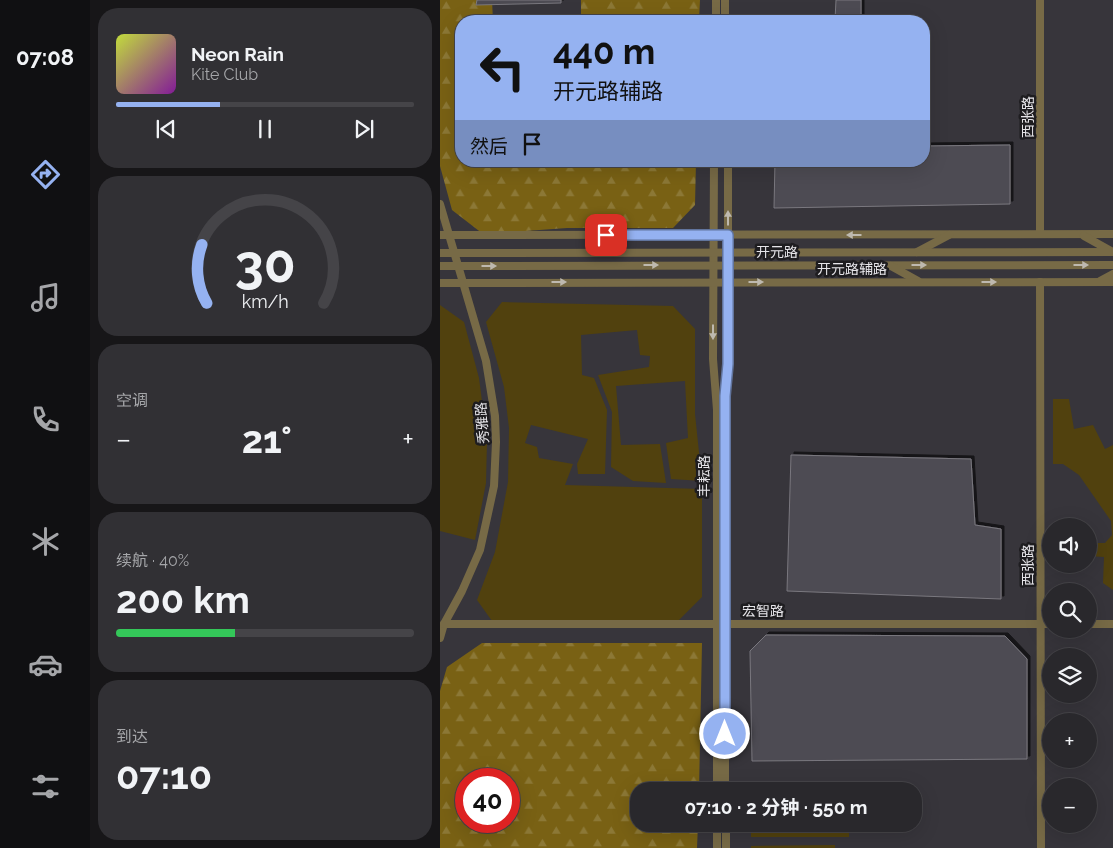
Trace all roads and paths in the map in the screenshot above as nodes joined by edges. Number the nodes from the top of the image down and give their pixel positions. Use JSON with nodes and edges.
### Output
{"nodes":[{"id":1,"x":716,"y":0,"type":"edge"},
{"id":2,"x":725,"y":0,"type":"edge"},
{"id":3,"x":1040,"y":0,"type":"edge"},
{"id":4,"x":716,"y":15,"type":"edge"},
{"id":5,"x":725,"y":15,"type":"edge"},
{"id":6,"x":714,"y":167,"type":"edge"},
{"id":7,"x":728,"y":167,"type":"edge"},
{"id":8,"x":440,"y":204,"type":"edge"},
{"id":9,"x":1040,"y":234,"type":"junction"},
{"id":10,"x":1082,"y":234,"type":"junction"},
{"id":11,"x":1113,"y":234,"type":"edge"},
{"id":12,"x":440,"y":235,"type":"edge"},
{"id":13,"x":449,"y":235,"type":"junction"},
{"id":14,"x":713,"y":235,"type":"junction"},
{"id":15,"x":728,"y":235,"type":"junction"},
{"id":16,"x":951,"y":235,"type":"junction"},
{"id":17,"x":713,"y":252,"type":"junction"},
{"id":18,"x":728,"y":252,"type":"junction"},
{"id":19,"x":916,"y":252,"type":"junction"},
{"id":20,"x":1113,"y":252,"type":"edge"},
{"id":21,"x":440,"y":253,"type":"edge"},
{"id":22,"x":454,"y":253,"type":"junction"},
{"id":23,"x":714,"y":265,"type":"junction"},
{"id":24,"x":729,"y":265,"type":"junction"},
{"id":25,"x":889,"y":265,"type":"junction"},
{"id":26,"x":1113,"y":265,"type":"edge"},
{"id":27,"x":440,"y":266,"type":"edge"},
{"id":28,"x":458,"y":266,"type":"junction"},
{"id":29,"x":1113,"y":274,"type":"edge"},
{"id":30,"x":714,"y":281,"type":"junction"},
{"id":31,"x":729,"y":282,"type":"junction"},
{"id":32,"x":918,"y":282,"type":"junction"},
{"id":33,"x":1040,"y":282,"type":"junction"},
{"id":34,"x":1098,"y":282,"type":"junction"},
{"id":35,"x":1113,"y":282,"type":"edge"},
{"id":36,"x":440,"y":283,"type":"edge"},
{"id":37,"x":464,"y":283,"type":"junction"},
{"id":38,"x":716,"y":623,"type":"junction"},
{"id":39,"x":725,"y":623,"type":"junction"},
{"id":40,"x":444,"y":624,"type":"junction"},
{"id":41,"x":1041,"y":624,"type":"junction"},
{"id":42,"x":1097,"y":624,"type":"edge"},
{"id":43,"x":1113,"y":624,"type":"edge"},
{"id":44,"x":440,"y":638,"type":"edge"},
{"id":45,"x":717,"y":782,"type":"edge"},
{"id":46,"x":725,"y":782,"type":"edge"},
{"id":47,"x":717,"y":832,"type":"edge"},
{"id":48,"x":726,"y":832,"type":"edge"},
{"id":49,"x":717,"y":848,"type":"edge"},
{"id":50,"x":726,"y":848,"type":"edge"},
{"id":51,"x":1041,"y":848,"type":"edge"}],
"edges":[{"from":1,"to":4,"type":"street"},
{"from":2,"to":5,"type":"street"},
{"from":3,"to":9,"type":"street","name":"西张路"},
{"from":6,"to":14,"type":"street","name":"丰耘路"},
{"from":15,"to":7,"type":"street","name":"丰耘路","one_way":true},
{"from":8,"to":13,"type":"street","name":"秀雅路"},
{"from":9,"to":10,"type":"street"},
{"from":9,"to":16,"type":"street"},
{"from":10,"to":11,"type":"street"},
{"from":10,"to":20,"type":"street"},
{"from":12,"to":13,"type":"street"},
{"from":13,"to":14,"type":"street"},
{"from":13,"to":22,"type":"street","name":"秀雅路"},
{"from":14,"to":15,"type":"street"},
{"from":14,"to":17,"type":"street","name":"丰耘路"},
{"from":16,"to":15,"type":"street","one_way":true},
{"from":15,"to":18,"type":"street","name":"丰耘路"},
{"from":16,"to":19,"type":"street"},
{"from":17,"to":18,"type":"street","name":"开元路"},
{"from":17,"to":22,"type":"street","name":"开元路"},
{"from":17,"to":23,"type":"street","name":"丰耘路"},
{"from":18,"to":19,"type":"street","name":"开元路"},
{"from":18,"to":24,"type":"street","name":"丰耘路"},
{"from":19,"to":20,"type":"street","name":"开元路"},
{"from":21,"to":22,"type":"street","name":"开元路"},
{"from":22,"to":28,"type":"street","name":"秀雅路"},
{"from":23,"to":24,"type":"street","name":"开元路"},
{"from":28,"to":23,"type":"street","name":"开元路","one_way":true},
{"from":23,"to":30,"type":"street","name":"丰耘路"},
{"from":24,"to":25,"type":"street","name":"开元路"},
{"from":24,"to":31,"type":"street","name":"丰耘路"},
{"from":25,"to":26,"type":"street","name":"开元路","one_way":true},
{"from":25,"to":32,"type":"street"},
{"from":27,"to":28,"type":"street","name":"开元路"},
{"from":28,"to":37,"type":"street","name":"秀雅路"},
{"from":29,"to":34,"type":"street"},
{"from":30,"to":31,"type":"street","name":"开元路辅路"},
{"from":37,"to":30,"type":"street","name":"开元路辅路","one_way":true},
{"from":30,"to":38,"type":"street","name":"丰耘路","one_way":true},
{"from":31,"to":32,"type":"street","name":"开元路辅路","one_way":true},
{"from":31,"to":39,"type":"street","name":"丰耘路"},
{"from":32,"to":33,"type":"street","name":"开元路辅路","one_way":true},
{"from":33,"to":34,"type":"street","name":"开元路辅路"},
{"from":33,"to":41,"type":"street","name":"西张路"},
{"from":34,"to":35,"type":"street","name":"开元路辅路"},
{"from":36,"to":37,"type":"street","name":"开元路辅路"},
{"from":37,"to":40,"type":"street","name":"秀雅路"},
{"from":38,"to":39,"type":"street","name":"宏智路"},
{"from":38,"to":40,"type":"street","name":"宏智路"},
{"from":38,"to":45,"type":"street","name":"丰耘路"},
{"from":39,"to":41,"type":"street","name":"宏智路"},
{"from":39,"to":46,"type":"street","name":"丰耘路"},
{"from":40,"to":44,"type":"street","name":"秀雅路"},
{"from":41,"to":51,"type":"street","name":"西张路"},
{"from":42,"to":43,"type":"street"},
{"from":47,"to":49,"type":"street"},
{"from":48,"to":50,"type":"street"}]}
